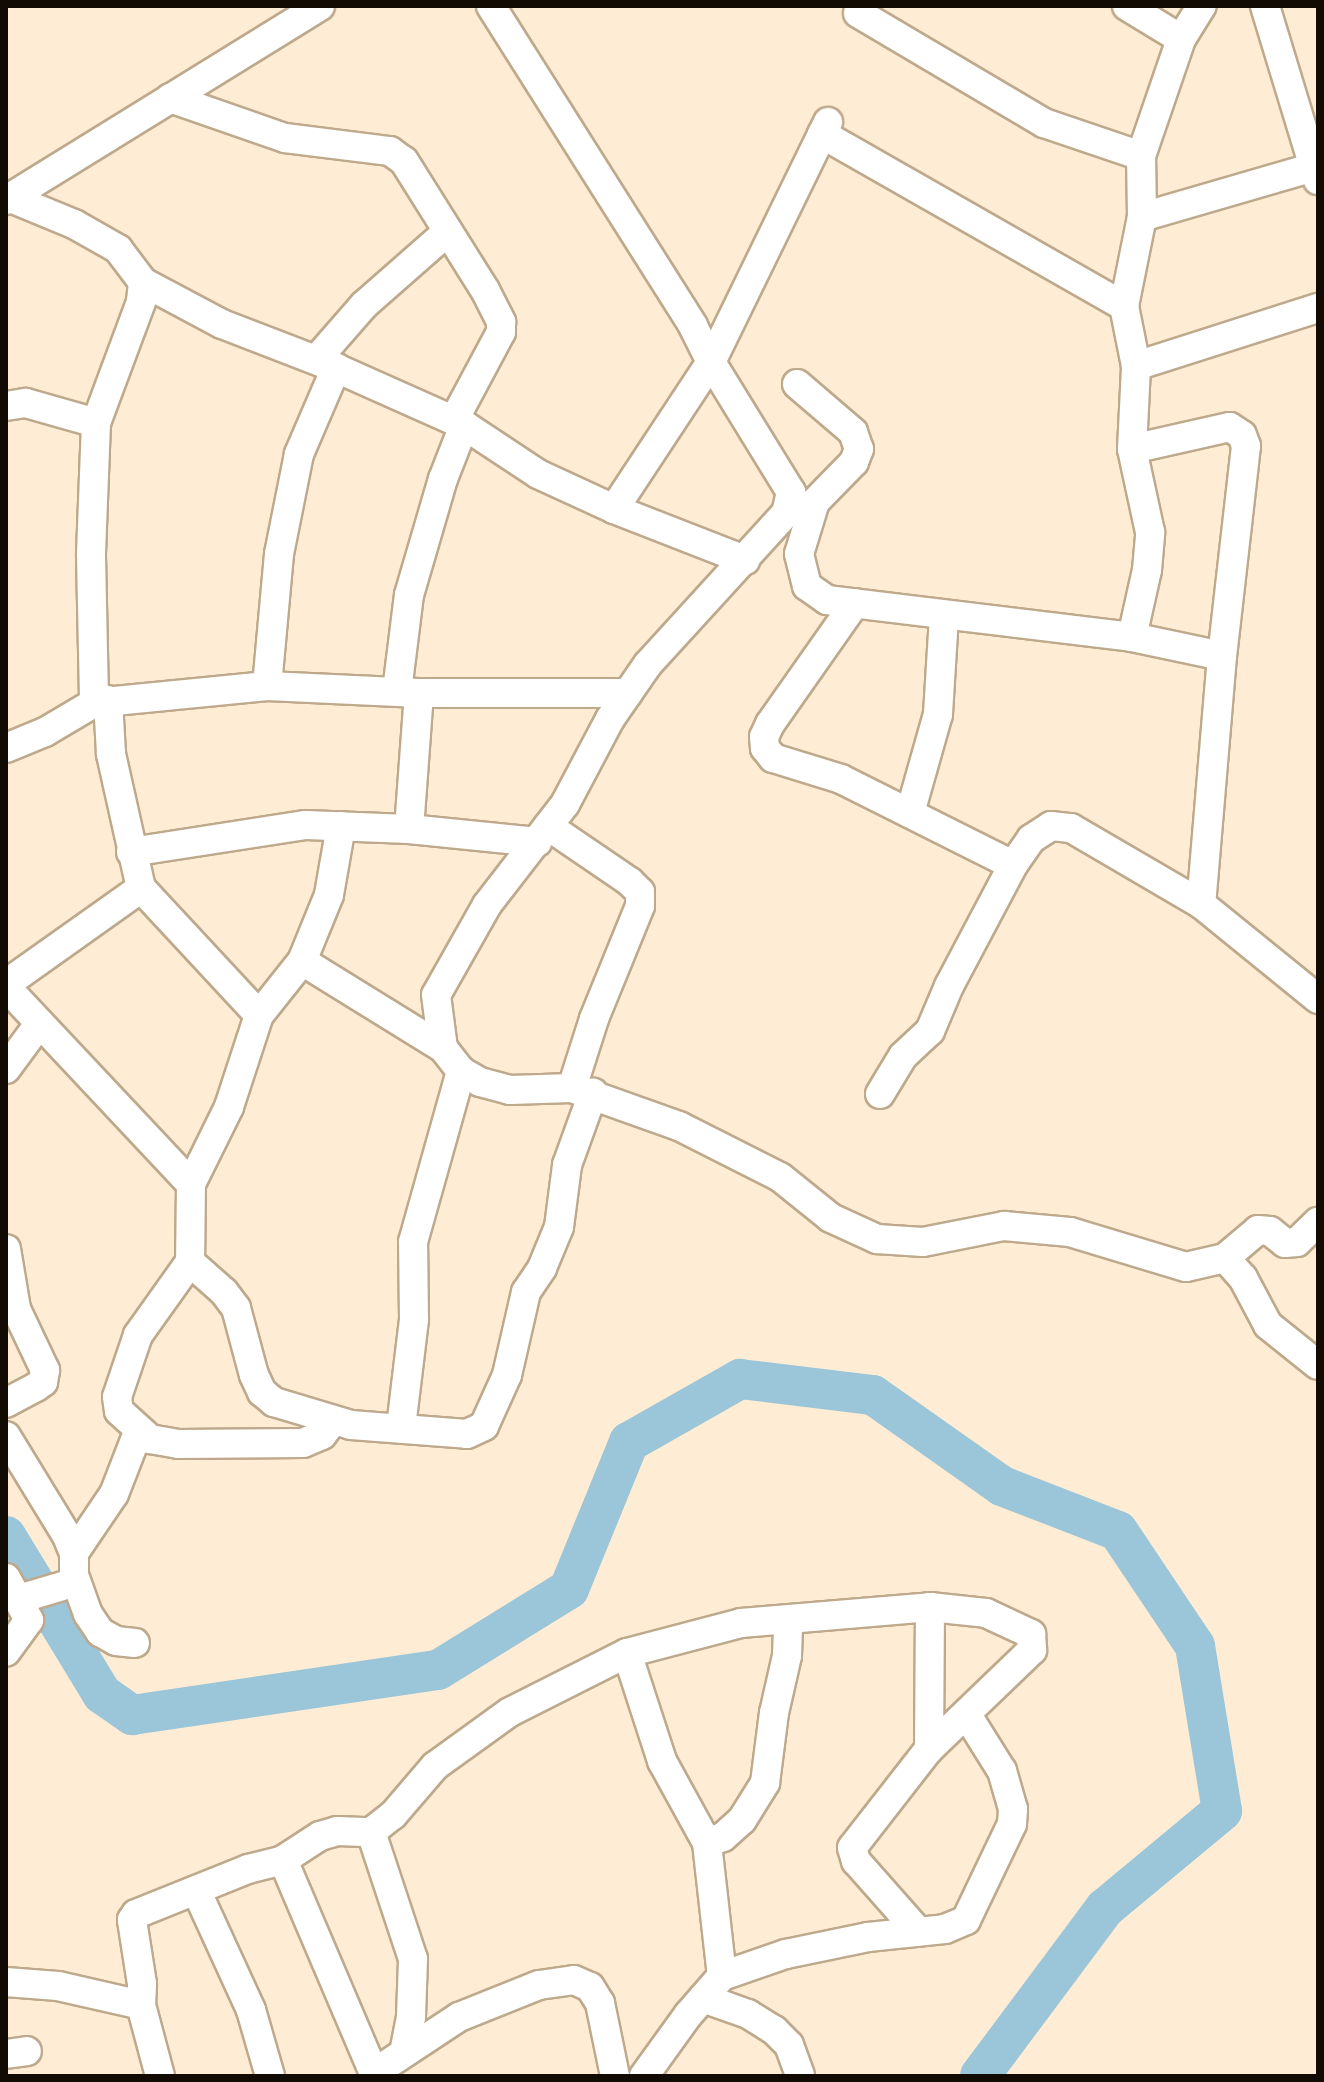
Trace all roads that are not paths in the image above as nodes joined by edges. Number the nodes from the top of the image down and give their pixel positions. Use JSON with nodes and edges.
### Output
{"nodes":[{"id":1,"x":320,"y":6,"type":"edge"},
{"id":2,"x":491,"y":6,"type":"edge"},
{"id":3,"x":1127,"y":6,"type":"edge"},
{"id":4,"x":1202,"y":6,"type":"edge"},
{"id":5,"x":1265,"y":6,"type":"edge"},
{"id":6,"x":858,"y":13,"type":"dead end"},
{"id":7,"x":1181,"y":39,"type":"junction"},
{"id":8,"x":170,"y":98,"type":"junction"},
{"id":9,"x":1141,"y":156,"type":"junction"},
{"id":10,"x":1316,"y":174,"type":"edge"},
{"id":11,"x":7,"y":198,"type":"edge"},
{"id":12,"x":1142,"y":217,"type":"junction"},
{"id":13,"x":447,"y":232,"type":"junction"},
{"id":14,"x":143,"y":282,"type":"junction"},
{"id":15,"x":1124,"y":306,"type":"junction"},
{"id":16,"x":1318,"y":308,"type":"edge"},
{"id":17,"x":711,"y":362,"type":"junction"},
{"id":18,"x":326,"y":364,"type":"junction"},
{"id":19,"x":1136,"y":366,"type":"junction"},
{"id":20,"x":797,"y":384,"type":"dead end"},
{"id":21,"x":6,"y":406,"type":"edge"},
{"id":22,"x":96,"y":423,"type":"junction"},
{"id":23,"x":459,"y":423,"type":"junction"},
{"id":24,"x":1132,"y":449,"type":"junction"},
{"id":25,"x":614,"y":509,"type":"junction"},
{"id":26,"x":745,"y":560,"type":"junction"},
{"id":27,"x":855,"y":603,"type":"junction"},
{"id":28,"x":944,"y":616,"type":"junction"},
{"id":29,"x":1132,"y":637,"type":"junction"},
{"id":30,"x":1222,"y":656,"type":"junction"},
{"id":31,"x":267,"y":686,"type":"junction"},
{"id":32,"x":408,"y":692,"type":"junction"},
{"id":33,"x":628,"y":693,"type":"junction"},
{"id":34,"x":101,"y":701,"type":"junction"},
{"id":35,"x":6,"y":748,"type":"edge"},
{"id":36,"x":910,"y":813,"type":"junction"},
{"id":37,"x":341,"y":826,"type":"junction"},
{"id":38,"x":409,"y":829,"type":"junction"},
{"id":39,"x":542,"y":834,"type":"junction"},
{"id":40,"x":131,"y":852,"type":"junction"},
{"id":41,"x":1013,"y":865,"type":"junction"},
{"id":42,"x":141,"y":888,"type":"junction"},
{"id":43,"x":1201,"y":904,"type":"junction"},
{"id":44,"x":302,"y":961,"type":"junction"},
{"id":45,"x":8,"y":992,"type":"edge"},
{"id":46,"x":1318,"y":999,"type":"edge"},
{"id":47,"x":259,"y":1015,"type":"junction"},
{"id":48,"x":39,"y":1024,"type":"junction"},
{"id":49,"x":443,"y":1048,"type":"junction"},
{"id":50,"x":6,"y":1069,"type":"edge"},
{"id":51,"x":461,"y":1071,"type":"junction"},
{"id":52,"x":582,"y":1090,"type":"junction"},
{"id":53,"x":880,"y":1094,"type":"dead end"},
{"id":54,"x":191,"y":1184,"type":"junction"},
{"id":55,"x":1318,"y":1222,"type":"edge"},
{"id":56,"x":6,"y":1249,"type":"edge"},
{"id":57,"x":1225,"y":1258,"type":"junction"},
{"id":58,"x":190,"y":1262,"type":"junction"},
{"id":59,"x":1318,"y":1365,"type":"edge"},
{"id":60,"x":6,"y":1403,"type":"edge"},
{"id":61,"x":333,"y":1421,"type":"junction"},
{"id":62,"x":401,"y":1427,"type":"junction"},
{"id":63,"x":138,"y":1432,"type":"junction"},
{"id":64,"x":6,"y":1436,"type":"edge"},
{"id":65,"x":74,"y":1553,"type":"junction"},
{"id":66,"x":75,"y":1583,"type":"junction"},
{"id":67,"x":16,"y":1592,"type":"edge"},
{"id":68,"x":930,"y":1607,"type":"junction"},
{"id":69,"x":788,"y":1621,"type":"junction"},
{"id":70,"x":135,"y":1643,"type":"dead end"},
{"id":71,"x":6,"y":1652,"type":"edge"},
{"id":72,"x":627,"y":1653,"type":"junction"},
{"id":73,"x":967,"y":1715,"type":"junction"},
{"id":74,"x":929,"y":1749,"type":"junction"},
{"id":75,"x":371,"y":1832,"type":"junction"},
{"id":76,"x":707,"y":1843,"type":"junction"},
{"id":77,"x":283,"y":1860,"type":"junction"},
{"id":78,"x":197,"y":1892,"type":"junction"},
{"id":79,"x":918,"y":1931,"type":"junction"},
{"id":80,"x":722,"y":1976,"type":"junction"},
{"id":81,"x":6,"y":1982,"type":"edge"},
{"id":82,"x":703,"y":1998,"type":"junction"},
{"id":83,"x":141,"y":2005,"type":"junction"},
{"id":84,"x":404,"y":2052,"type":"junction"},
{"id":85,"x":375,"y":2075,"type":"edge"},
{"id":86,"x":800,"y":2075,"type":"edge"},
{"id":87,"x":160,"y":2076,"type":"edge"},
{"id":88,"x":270,"y":2076,"type":"edge"},
{"id":89,"x":615,"y":2076,"type":"edge"},
{"id":90,"x":644,"y":2076,"type":"edge"}],
"edges":[{"from":1,"to":8,"type":"street"},
{"from":2,"to":17,"type":"street"},
{"from":3,"to":7,"type":"street"},
{"from":4,"to":7,"type":"street"},
{"from":5,"to":10,"type":"street"},
{"from":6,"to":9,"type":"street"},
{"from":7,"to":9,"type":"street"},
{"from":8,"to":11,"type":"street"},
{"from":8,"to":13,"type":"street"},
{"from":9,"to":12,"type":"street"},
{"from":10,"to":12,"type":"street"},
{"from":11,"to":14,"type":"street"},
{"from":12,"to":15,"type":"street"},
{"from":13,"to":18,"type":"street"},
{"from":13,"to":23,"type":"street"},
{"from":14,"to":18,"type":"street"},
{"from":14,"to":22,"type":"street"},
{"from":15,"to":17,"type":"street"},
{"from":15,"to":19,"type":"street"},
{"from":16,"to":19,"type":"street"},
{"from":17,"to":25,"type":"street"},
{"from":17,"to":26,"type":"street"},
{"from":18,"to":23,"type":"street"},
{"from":18,"to":31,"type":"street"},
{"from":19,"to":24,"type":"street"},
{"from":20,"to":27,"type":"street"},
{"from":21,"to":22,"type":"street"},
{"from":22,"to":34,"type":"street"},
{"from":23,"to":25,"type":"street"},
{"from":23,"to":32,"type":"street"},
{"from":24,"to":29,"type":"street"},
{"from":24,"to":30,"type":"street"},
{"from":25,"to":26,"type":"street"},
{"from":26,"to":33,"type":"street"},
{"from":27,"to":28,"type":"street"},
{"from":27,"to":36,"type":"street"},
{"from":28,"to":29,"type":"street"},
{"from":28,"to":36,"type":"street"},
{"from":29,"to":30,"type":"street"},
{"from":30,"to":43,"type":"street"},
{"from":31,"to":32,"type":"street"},
{"from":31,"to":34,"type":"street"},
{"from":32,"to":33,"type":"street"},
{"from":32,"to":38,"type":"street"},
{"from":33,"to":39,"type":"street"},
{"from":34,"to":35,"type":"street"},
{"from":34,"to":40,"type":"street"},
{"from":36,"to":41,"type":"street"},
{"from":37,"to":38,"type":"street"},
{"from":37,"to":40,"type":"street"},
{"from":37,"to":44,"type":"street"},
{"from":38,"to":39,"type":"street"},
{"from":39,"to":49,"type":"street"},
{"from":39,"to":52,"type":"street"},
{"from":40,"to":42,"type":"street"},
{"from":41,"to":43,"type":"street"},
{"from":41,"to":53,"type":"street"},
{"from":42,"to":45,"type":"street"},
{"from":42,"to":47,"type":"street"},
{"from":43,"to":46,"type":"street"},
{"from":44,"to":47,"type":"street"},
{"from":44,"to":49,"type":"street"},
{"from":45,"to":48,"type":"street"},
{"from":47,"to":54,"type":"street"},
{"from":48,"to":50,"type":"street"},
{"from":48,"to":54,"type":"street"},
{"from":49,"to":51,"type":"street"},
{"from":51,"to":52,"type":"street"},
{"from":51,"to":62,"type":"street"},
{"from":52,"to":57,"type":"street"},
{"from":52,"to":62,"type":"street"},
{"from":54,"to":58,"type":"street"},
{"from":55,"to":57,"type":"street"},
{"from":56,"to":60,"type":"street"},
{"from":57,"to":59,"type":"street"},
{"from":58,"to":61,"type":"street"},
{"from":58,"to":63,"type":"street"},
{"from":61,"to":62,"type":"street"},
{"from":61,"to":63,"type":"street"},
{"from":63,"to":65,"type":"street"},
{"from":64,"to":65,"type":"street"},
{"from":65,"to":66,"type":"street"},
{"from":66,"to":67,"type":"street"},
{"from":66,"to":70,"type":"street"},
{"from":67,"to":71,"type":"street"},
{"from":68,"to":69,"type":"street"},
{"from":68,"to":73,"type":"street"},
{"from":68,"to":74,"type":"street"},
{"from":69,"to":72,"type":"street"},
{"from":69,"to":76,"type":"street"},
{"from":72,"to":75,"type":"street"},
{"from":72,"to":76,"type":"street"},
{"from":73,"to":74,"type":"street"},
{"from":73,"to":79,"type":"street"},
{"from":74,"to":79,"type":"street"},
{"from":75,"to":77,"type":"street"},
{"from":75,"to":84,"type":"street"},
{"from":76,"to":80,"type":"street"},
{"from":77,"to":78,"type":"street"},
{"from":77,"to":85,"type":"street"},
{"from":78,"to":83,"type":"street"},
{"from":78,"to":88,"type":"street"},
{"from":79,"to":80,"type":"street"},
{"from":80,"to":82,"type":"street"},
{"from":81,"to":83,"type":"street"},
{"from":82,"to":86,"type":"street"},
{"from":82,"to":90,"type":"street"},
{"from":83,"to":87,"type":"street"},
{"from":84,"to":85,"type":"street"},
{"from":84,"to":89,"type":"street"}]}
